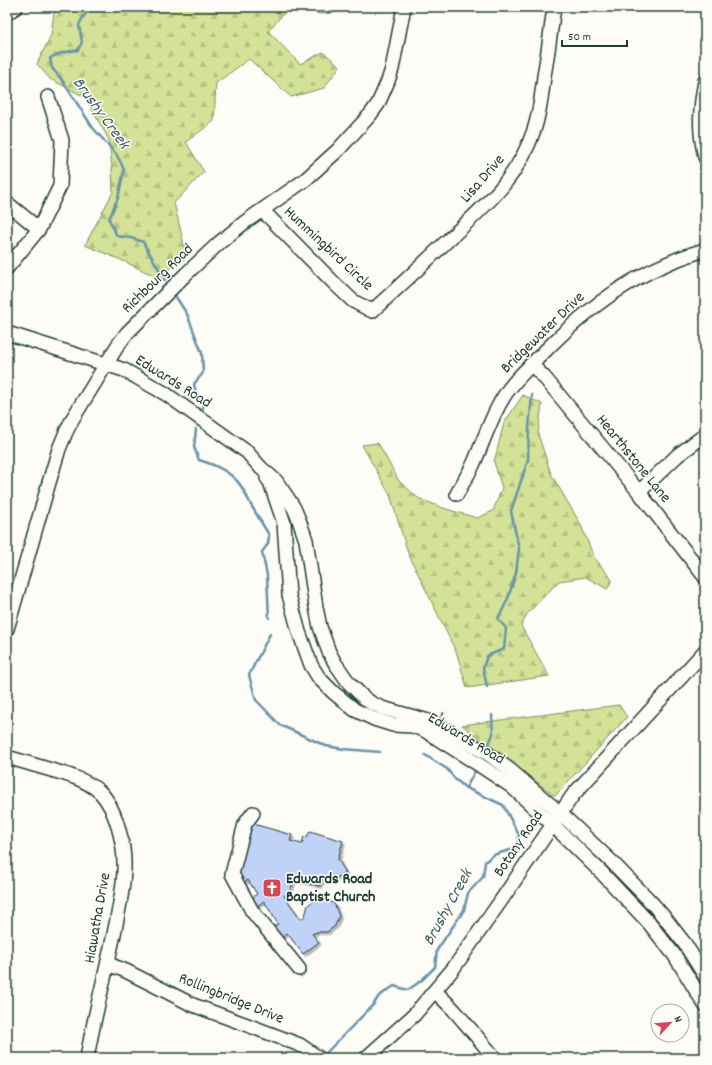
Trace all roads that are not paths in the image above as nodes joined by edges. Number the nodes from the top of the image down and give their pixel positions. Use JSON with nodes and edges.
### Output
{"nodes":[{"id":1,"x":16,"y":7,"type":"edge"},
{"id":2,"x":404,"y":7,"type":"edge"},
{"id":3,"x":554,"y":7,"type":"edge"},
{"id":4,"x":7,"y":13,"type":"edge"},
{"id":5,"x":705,"y":81,"type":"edge"},
{"id":6,"x":48,"y":97,"type":"dead end"},
{"id":7,"x":705,"y":157,"type":"edge"},
{"id":8,"x":7,"y":204,"type":"edge"},
{"id":9,"x":262,"y":211,"type":"junction"},
{"id":10,"x":39,"y":229,"type":"junction"},
{"id":11,"x":705,"y":250,"type":"edge"},
{"id":12,"x":7,"y":268,"type":"edge"},
{"id":13,"x":372,"y":311,"type":"joint"},
{"id":14,"x":7,"y":333,"type":"edge"},
{"id":15,"x":106,"y":364,"type":"junction"},
{"id":16,"x":532,"y":364,"type":"junction"},
{"id":17,"x":705,"y":435,"type":"edge"},
{"id":18,"x":261,"y":468,"type":"junction"},
{"id":19,"x":639,"y":492,"type":"junction"},
{"id":20,"x":457,"y":494,"type":"dead end"},
{"id":21,"x":705,"y":577,"type":"edge"},
{"id":22,"x":7,"y":630,"type":"edge"},
{"id":23,"x":705,"y":651,"type":"edge"},
{"id":24,"x":7,"y":757,"type":"edge"},
{"id":25,"x":253,"y":813,"type":"dead end"},
{"id":26,"x":560,"y":813,"type":"junction"},
{"id":27,"x":553,"y":825,"type":"junction"},
{"id":28,"x":664,"y":917,"type":"junction"},
{"id":29,"x":652,"y":927,"type":"junction"},
{"id":30,"x":108,"y":964,"type":"junction"},
{"id":31,"x":299,"y":969,"type":"dead end"},
{"id":32,"x":705,"y":976,"type":"edge"},
{"id":33,"x":435,"y":991,"type":"junction"},
{"id":34,"x":705,"y":1005,"type":"edge"},
{"id":35,"x":317,"y":1056,"type":"edge"},
{"id":36,"x":87,"y":1058,"type":"edge"},
{"id":37,"x":366,"y":1058,"type":"edge"},
{"id":38,"x":495,"y":1058,"type":"edge"}],
"edges":[{"from":1,"to":4,"type":"street"},
{"from":2,"to":9,"type":"street","name":"Richbourg Road"},
{"from":3,"to":13,"type":"street","name":"Lisa Drive"},
{"from":5,"to":7,"type":"street"},
{"from":6,"to":10,"type":"street"},
{"from":8,"to":10,"type":"street"},
{"from":9,"to":13,"type":"street","name":"Hummingbird Circle"},
{"from":9,"to":15,"type":"street","name":"Richbourg Road"},
{"from":10,"to":12,"type":"street"},
{"from":11,"to":16,"type":"street","name":"Bridgewater Drive"},
{"from":14,"to":15,"type":"street","name":"Edwards Road"},
{"from":15,"to":18,"type":"street","name":"Edwards Road"},
{"from":15,"to":22,"type":"street","name":"Richbourg Road"},
{"from":16,"to":19,"type":"street","name":"Hearthstone Lane"},
{"from":16,"to":20,"type":"street","name":"Bridgewater Drive"},
{"from":17,"to":19,"type":"street"},
{"from":18,"to":26,"type":"street","name":"Edwards Road"},
{"from":18,"to":27,"type":"street","name":"Edwards Road"},
{"from":19,"to":21,"type":"street","name":"Hearthstone Lane"},
{"from":23,"to":26,"type":"street","name":"Botany Road"},
{"from":24,"to":30,"type":"street","name":"Hiawatha Drive"},
{"from":25,"to":31,"type":"street"},
{"from":26,"to":27,"type":"street","name":"Botany Road"},
{"from":26,"to":28,"type":"street","name":"Edwards Road"},
{"from":27,"to":29,"type":"street","name":"Edwards Road"},
{"from":27,"to":33,"type":"street","name":"Botany Road"},
{"from":28,"to":29,"type":"street"},
{"from":28,"to":32,"type":"street","name":"Edwards Road"},
{"from":29,"to":34,"type":"street","name":"Edwards Road"},
{"from":30,"to":35,"type":"street","name":"Rollingbridge Drive"},
{"from":30,"to":36,"type":"street","name":"Hiawatha Drive"},
{"from":33,"to":37,"type":"street","name":"Botany Road"},
{"from":33,"to":38,"type":"street"}]}
